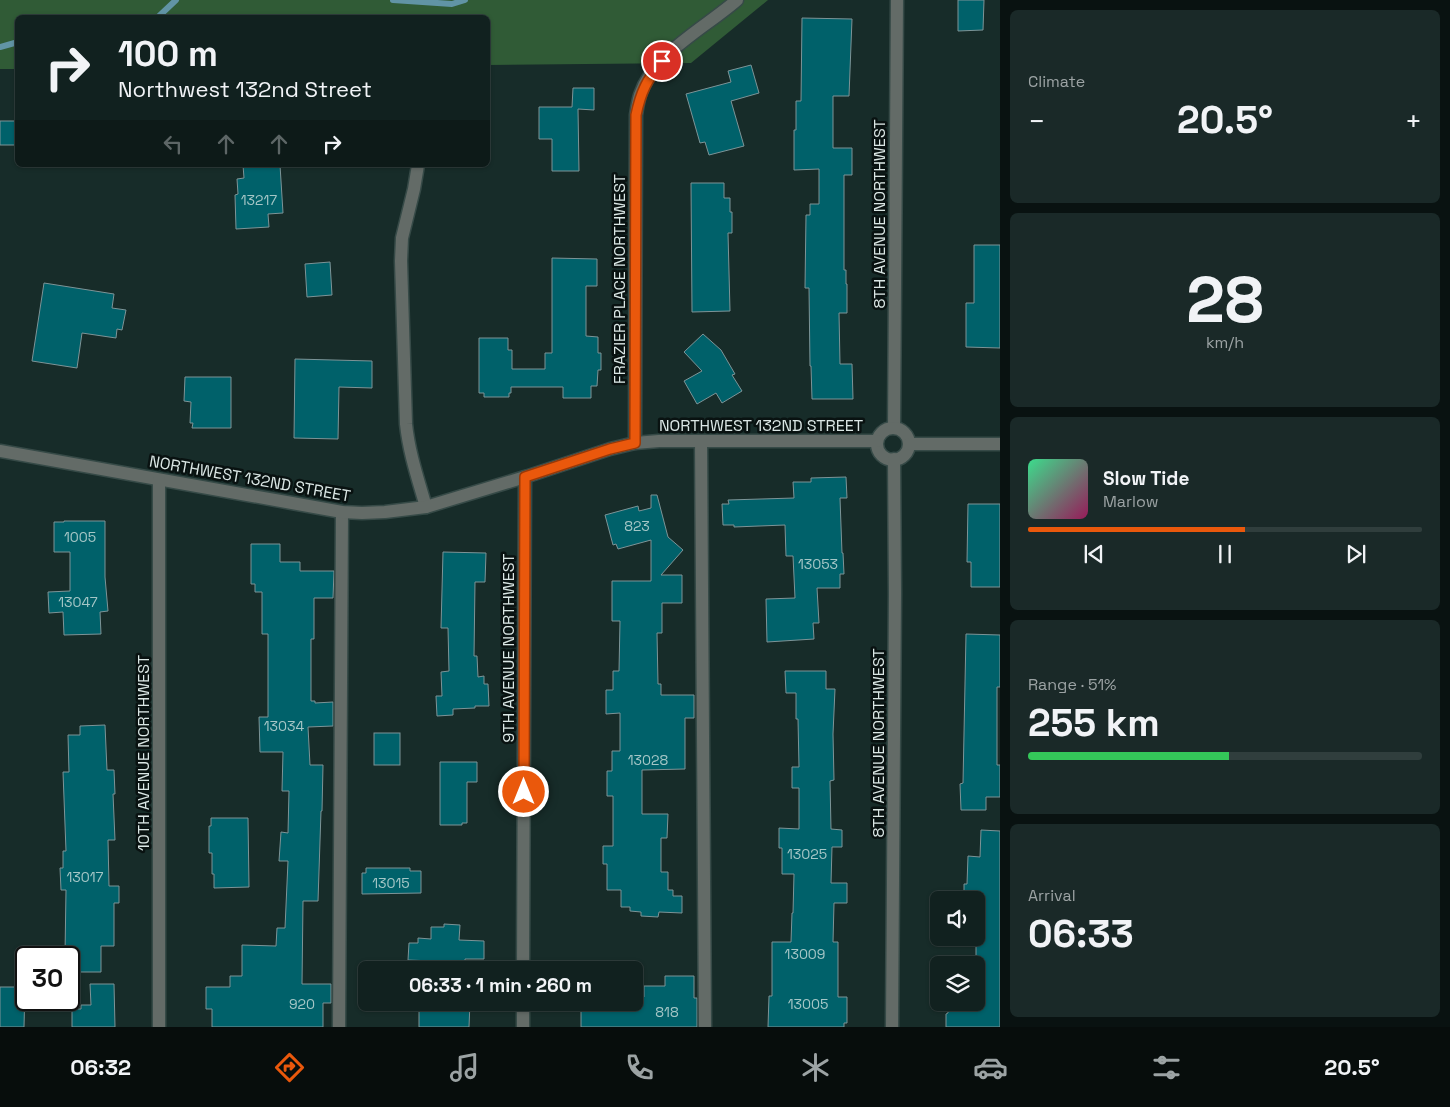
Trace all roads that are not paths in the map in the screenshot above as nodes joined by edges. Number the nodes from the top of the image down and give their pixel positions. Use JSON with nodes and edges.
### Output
{"nodes":[{"id":1,"x":736,"y":0,"type":"edge"},
{"id":2,"x":897,"y":0,"type":"edge"},
{"id":3,"x":418,"y":167,"type":"edge"},
{"id":4,"x":894,"y":428,"type":"junction"},
{"id":5,"x":701,"y":441,"type":"junction"},
{"id":6,"x":878,"y":442,"type":"junction"},
{"id":7,"x":635,"y":443,"type":"junction"},
{"id":8,"x":909,"y":444,"type":"junction"},
{"id":9,"x":1000,"y":444,"type":"edge"},
{"id":10,"x":0,"y":451,"type":"edge"},
{"id":11,"x":894,"y":459,"type":"junction"},
{"id":12,"x":525,"y":477,"type":"junction"},
{"id":13,"x":159,"y":480,"type":"junction"},
{"id":14,"x":426,"y":506,"type":"junction"},
{"id":15,"x":342,"y":512,"type":"junction"},
{"id":16,"x":523,"y":961,"type":"edge"},
{"id":17,"x":523,"y":1011,"type":"edge"},
{"id":18,"x":160,"y":1027,"type":"edge"},
{"id":19,"x":339,"y":1027,"type":"edge"},
{"id":20,"x":523,"y":1027,"type":"edge"},
{"id":21,"x":705,"y":1027,"type":"edge"},
{"id":22,"x":892,"y":1027,"type":"edge"}],
"edges":[{"from":1,"to":7,"type":"street","name":"FRAZIER PLACE NORTHWEST"},
{"from":2,"to":4,"type":"street","name":"8TH AVENUE NORTHWEST"},
{"from":3,"to":14,"type":"street"},
{"from":4,"to":6,"type":"street"},
{"from":4,"to":8,"type":"street"},
{"from":5,"to":6,"type":"street","name":"NORTHWEST 132ND STREET"},
{"from":5,"to":7,"type":"street","name":"NORTHWEST 132ND STREET"},
{"from":5,"to":21,"type":"street"},
{"from":6,"to":11,"type":"street"},
{"from":7,"to":12,"type":"street","name":"NORTHWEST 132ND STREET"},
{"from":8,"to":9,"type":"street"},
{"from":8,"to":11,"type":"street"},
{"from":10,"to":13,"type":"street","name":"NORTHWEST 132ND STREET"},
{"from":11,"to":22,"type":"street","name":"8TH AVENUE NORTHWEST"},
{"from":12,"to":14,"type":"street","name":"NORTHWEST 132ND STREET"},
{"from":12,"to":16,"type":"street","name":"9TH AVENUE NORTHWEST"},
{"from":13,"to":15,"type":"street","name":"NORTHWEST 132ND STREET"},
{"from":13,"to":18,"type":"street","name":"10TH AVENUE NORTHWEST"},
{"from":14,"to":15,"type":"street","name":"NORTHWEST 132ND STREET"},
{"from":15,"to":19,"type":"street"},
{"from":17,"to":20,"type":"street"}]}
